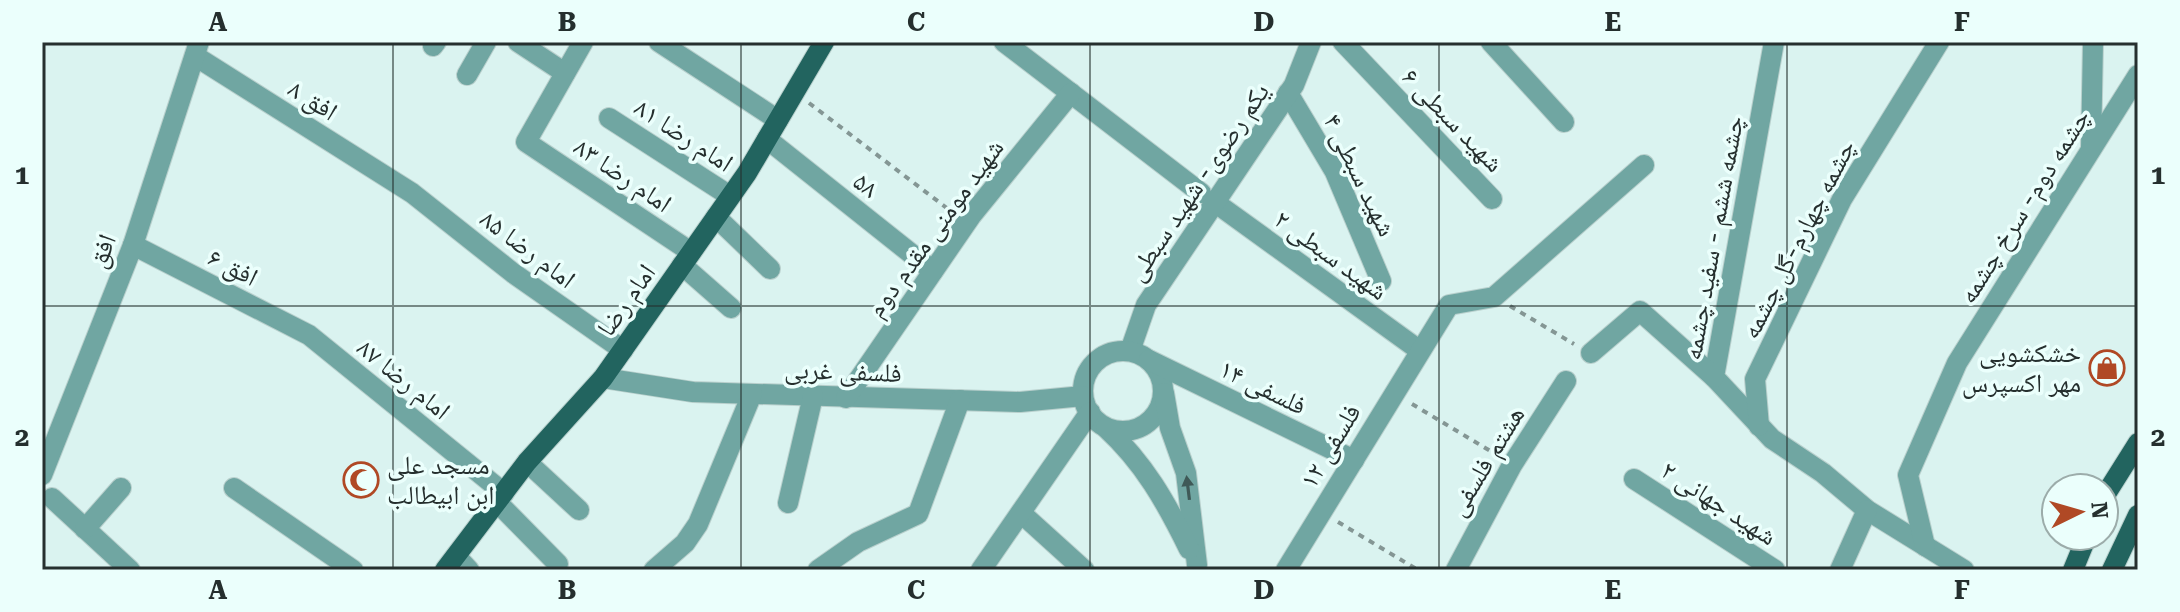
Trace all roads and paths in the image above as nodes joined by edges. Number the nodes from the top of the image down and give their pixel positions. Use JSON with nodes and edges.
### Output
{"nodes":[{"id":1,"x":486,"y":42,"type":"edge"},
{"id":2,"x":518,"y":42,"type":"edge"},
{"id":3,"x":583,"y":42,"type":"edge"},
{"id":4,"x":659,"y":42,"type":"edge"},
{"id":5,"x":824,"y":42,"type":"edge"},
{"id":6,"x":1004,"y":42,"type":"edge"},
{"id":7,"x":1343,"y":42,"type":"edge"},
{"id":8,"x":1491,"y":42,"type":"edge"},
{"id":9,"x":1774,"y":42,"type":"edge"},
{"id":10,"x":1939,"y":42,"type":"edge"},
{"id":11,"x":2093,"y":42,"type":"edge"},
{"id":12,"x":1305,"y":45,"type":"edge"},
{"id":13,"x":197,"y":49,"type":"edge"},
{"id":14,"x":565,"y":73,"type":"junction"},
{"id":15,"x":467,"y":75,"type":"dead end"},
{"id":16,"x":2138,"y":75,"type":"edge"},
{"id":17,"x":795,"y":92,"type":"junction"},
{"id":18,"x":1071,"y":93,"type":"junction"},
{"id":19,"x":1288,"y":93,"type":"junction"},
{"id":20,"x":609,"y":118,"type":"dead end"},
{"id":21,"x":778,"y":120,"type":"junction"},
{"id":22,"x":1564,"y":122,"type":"dead end"},
{"id":23,"x":767,"y":139,"type":"junction"},
{"id":24,"x":2091,"y":148,"type":"junction"},
{"id":25,"x":1644,"y":165,"type":"dead end"},
{"id":26,"x":403,"y":187,"type":"joint"},
{"id":27,"x":730,"y":196,"type":"junction"},
{"id":28,"x":1207,"y":197,"type":"junction"},
{"id":29,"x":1492,"y":199,"type":"dead end"},
{"id":30,"x":716,"y":217,"type":"junction"},
{"id":31,"x":967,"y":223,"type":"junction"},
{"id":32,"x":133,"y":245,"type":"junction"},
{"id":33,"x":687,"y":259,"type":"junction"},
{"id":34,"x":770,"y":269,"type":"dead end"},
{"id":35,"x":933,"y":271,"type":"junction"},
{"id":36,"x":1381,"y":281,"type":"dead end"},
{"id":37,"x":1494,"y":297,"type":"junction"},
{"id":38,"x":731,"y":308,"type":"dead end"},
{"id":39,"x":309,"y":335,"type":"joint"},
{"id":40,"x":623,"y":350,"type":"junction"},
{"id":41,"x":1419,"y":350,"type":"junction"},
{"id":42,"x":1591,"y":353,"type":"joint"},
{"id":43,"x":1140,"y":356,"type":"junction"},
{"id":44,"x":1714,"y":377,"type":"junction"},
{"id":45,"x":603,"y":378,"type":"junction"},
{"id":46,"x":1566,"y":381,"type":"dead end"},
{"id":47,"x":1163,"y":386,"type":"junction"},
{"id":48,"x":1392,"y":393,"type":"junction"},
{"id":49,"x":752,"y":394,"type":"junction"},
{"id":50,"x":813,"y":396,"type":"junction"},
{"id":51,"x":846,"y":398,"type":"junction"},
{"id":52,"x":960,"y":400,"type":"junction"},
{"id":53,"x":1086,"y":404,"type":"junction"},
{"id":54,"x":1759,"y":426,"type":"junction"},
{"id":55,"x":1106,"y":428,"type":"junction"},
{"id":56,"x":2138,"y":443,"type":"edge"},
{"id":57,"x":1354,"y":460,"type":"junction"},
{"id":58,"x":527,"y":462,"type":"junction"},
{"id":59,"x":1512,"y":465,"type":"junction"},
{"id":60,"x":2120,"y":472,"type":"edge"},
{"id":61,"x":42,"y":475,"type":"edge"},
{"id":62,"x":1634,"y":479,"type":"dead end"},
{"id":63,"x":121,"y":488,"type":"dead end"},
{"id":64,"x":234,"y":488,"type":"dead end"},
{"id":65,"x":52,"y":498,"type":"dead end"},
{"id":66,"x":500,"y":498,"type":"junction"},
{"id":67,"x":788,"y":503,"type":"dead end"},
{"id":68,"x":579,"y":510,"type":"dead end"},
{"id":69,"x":1867,"y":510,"type":"junction"},
{"id":70,"x":1321,"y":511,"type":"junction"},
{"id":71,"x":1021,"y":513,"type":"junction"},
{"id":72,"x":2138,"y":515,"type":"edge"},
{"id":73,"x":85,"y":529,"type":"junction"},
{"id":74,"x":1925,"y":546,"type":"junction"},
{"id":75,"x":558,"y":564,"type":"dead end"},
{"id":76,"x":457,"y":565,"type":"edge"},
{"id":77,"x":1198,"y":568,"type":"edge"},
{"id":78,"x":130,"y":570,"type":"edge"},
{"id":79,"x":353,"y":570,"type":"edge"},
{"id":80,"x":654,"y":570,"type":"edge"},
{"id":81,"x":818,"y":570,"type":"edge"},
{"id":82,"x":981,"y":570,"type":"edge"},
{"id":83,"x":1084,"y":570,"type":"edge"},
{"id":84,"x":1286,"y":570,"type":"edge"},
{"id":85,"x":1418,"y":570,"type":"edge"},
{"id":86,"x":1456,"y":570,"type":"edge"},
{"id":87,"x":1775,"y":570,"type":"edge"},
{"id":88,"x":1840,"y":570,"type":"edge"},
{"id":89,"x":1964,"y":570,"type":"edge"},
{"id":90,"x":2112,"y":570,"type":"edge"}],
"edges":[{"from":1,"to":15,"type":"street"},
{"from":2,"to":14,"type":"street"},
{"from":3,"to":14,"type":"street"},
{"from":4,"to":21,"type":"street"},
{"from":5,"to":17,"type":"main road","name":"امام رضا"},
{"from":6,"to":18,"type":"street","name":"۲ شهید سبطی"},
{"from":7,"to":29,"type":"street","name":"۶ شهید سبطی"},
{"from":8,"to":22,"type":"street"},
{"from":9,"to":44,"type":"street","name":"چشمه ششم - سفید چشمه"},
{"from":10,"to":54,"type":"street","name":"چشمه چهارم-گل چشمه"},
{"from":11,"to":24,"type":"street"},
{"from":12,"to":19,"type":"street","name":"یکم رضوی- شهید سبطی"},
{"from":13,"to":26,"type":"street","name":"افق ۸"},
{"from":13,"to":32,"type":"street","name":"افق"},
{"from":14,"to":33,"type":"street","name":"امام رضا ۸۳"},
{"from":16,"to":24,"type":"street","name":"چشمه دوم- سرخ چشمه"},
{"from":17,"to":21,"type":"main road","name":"امام رضا"},
{"from":17,"to":31,"type":"path"},
{"from":18,"to":28,"type":"street","name":"۲ شهید سبطی"},
{"from":18,"to":31,"type":"street","name":"شهید مومنی مقدم دوم"},
{"from":19,"to":28,"type":"street","name":"یکم رضوی- شهید سبطی"},
{"from":19,"to":36,"type":"street","name":"۴ شهید سبطی"},
{"from":20,"to":27,"type":"street","name":"امام رضا ۸۱"},
{"from":21,"to":23,"type":"main road","name":"امام رضا"},
{"from":23,"to":27,"type":"main road","name":"امام رضا"},
{"from":23,"to":35,"type":"street","name":"۵۸"},
{"from":24,"to":74,"type":"street","name":"چشمه دوم- سرخ چشمه"},
{"from":25,"to":37,"type":"street"},
{"from":26,"to":40,"type":"street","name":"امام رضا ۸۵"},
{"from":27,"to":30,"type":"main road","name":"امام رضا"},
{"from":28,"to":41,"type":"street","name":"۲ شهید سبطی"},
{"from":28,"to":43,"type":"street","name":"یکم رضوی- شهید سبطی"},
{"from":30,"to":33,"type":"main road","name":"امام رضا"},
{"from":30,"to":34,"type":"street"},
{"from":31,"to":35,"type":"street","name":"شهید مومنی مقدم دوم"},
{"from":32,"to":39,"type":"street","name":"افق ۶"},
{"from":32,"to":61,"type":"street","name":"افق"},
{"from":33,"to":38,"type":"street","name":"امام رضا ۸۳"},
{"from":33,"to":40,"type":"main road","name":"امام رضا"},
{"from":35,"to":51,"type":"street","name":"شهید مومنی مقدم دوم"},
{"from":37,"to":41,"type":"street","name":"۱۲ فلسفی"},
{"from":37,"to":42,"type":"path"},
{"from":39,"to":66,"type":"street","name":"امام رضا ۸۷"},
{"from":40,"to":45,"type":"main road","name":"امام رضا"},
{"from":41,"to":48,"type":"street","name":"۱۲ فلسفی"},
{"from":42,"to":44,"type":"street"},
{"from":43,"to":47,"type":"street"},
{"from":43,"to":53,"type":"street"},
{"from":43,"to":57,"type":"street","name":"۱۴ فلسفی"},
{"from":44,"to":54,"type":"street","name":"چشمه ششم - سفید چشمه"},
{"from":45,"to":49,"type":"street","name":"فلسفی غربی"},
{"from":45,"to":58,"type":"main road","name":"امام رضا"},
{"from":46,"to":59,"type":"street","name":"هشتم فلسفی"},
{"from":47,"to":55,"type":"street"},
{"from":77,"to":47,"type":"street","one_way":true},
{"from":48,"to":57,"type":"street","name":"۱۲ فلسفی"},
{"from":48,"to":59,"type":"path"},
{"from":49,"to":50,"type":"street","name":"فلسفی غربی"},
{"from":49,"to":80,"type":"street"},
{"from":50,"to":51,"type":"street","name":"فلسفی غربی"},
{"from":50,"to":67,"type":"street"},
{"from":51,"to":52,"type":"street","name":"فلسفی غربی"},
{"from":52,"to":53,"type":"street","name":"فلسفی غربی"},
{"from":52,"to":81,"type":"street"},
{"from":53,"to":55,"type":"street"},
{"from":53,"to":71,"type":"street"},
{"from":54,"to":69,"type":"street","name":"چشمه ششم - سفید چشمه"},
{"from":55,"to":77,"type":"street"},
{"from":56,"to":60,"type":"main road"},
{"from":57,"to":70,"type":"street","name":"۱۲ فلسفی"},
{"from":58,"to":66,"type":"main road","name":"امام رضا"},
{"from":58,"to":68,"type":"street"},
{"from":59,"to":86,"type":"street","name":"هشتم فلسفی"},
{"from":62,"to":87,"type":"street","name":"۲ شهید جهانی"},
{"from":63,"to":73,"type":"street"},
{"from":64,"to":79,"type":"street"},
{"from":65,"to":73,"type":"street"},
{"from":66,"to":75,"type":"street","name":"امام رضا ۸۷"},
{"from":66,"to":76,"type":"main road","name":"امام رضا"},
{"from":69,"to":74,"type":"street","name":"چشمه ششم - سفید چشمه"},
{"from":69,"to":88,"type":"street"},
{"from":70,"to":84,"type":"street","name":"۱۲ فلسفی"},
{"from":70,"to":85,"type":"path"},
{"from":71,"to":82,"type":"street"},
{"from":71,"to":83,"type":"street"},
{"from":72,"to":90,"type":"main road"},
{"from":73,"to":78,"type":"street"},
{"from":74,"to":89,"type":"street","name":"چشمه ششم - سفید چشمه"}]}
